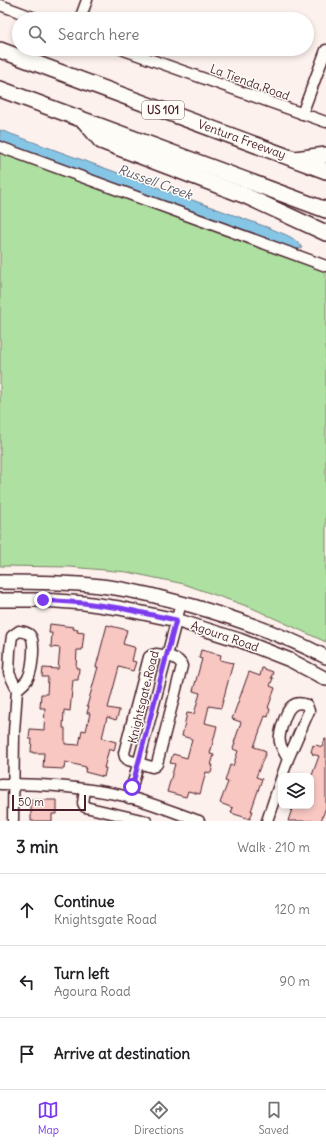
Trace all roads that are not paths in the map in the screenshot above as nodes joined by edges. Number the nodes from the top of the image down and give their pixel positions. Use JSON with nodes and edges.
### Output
{"nodes":[{"id":1,"x":87,"y":0,"type":"edge"},
{"id":2,"x":0,"y":5,"type":"edge"},
{"id":3,"x":19,"y":12,"type":"edge"},
{"id":4,"x":83,"y":12,"type":"edge"},
{"id":5,"x":0,"y":50,"type":"edge"},
{"id":6,"x":326,"y":50,"type":"edge"},
{"id":7,"x":12,"y":54,"type":"edge"},
{"id":8,"x":16,"y":56,"type":"edge"},
{"id":9,"x":140,"y":56,"type":"edge"},
{"id":10,"x":0,"y":89,"type":"edge"},
{"id":11,"x":302,"y":114,"type":"junction"},
{"id":12,"x":83,"y":120,"type":"junction"},
{"id":13,"x":326,"y":122,"type":"edge"},
{"id":14,"x":0,"y":147,"type":"edge"},
{"id":15,"x":326,"y":154,"type":"edge"},
{"id":16,"x":294,"y":159,"type":"junction"},
{"id":17,"x":326,"y":171,"type":"edge"},
{"id":18,"x":326,"y":210,"type":"edge"},
{"id":19,"x":326,"y":233,"type":"edge"},
{"id":20,"x":326,"y":266,"type":"edge"},
{"id":21,"x":0,"y":582,"type":"edge"},
{"id":22,"x":0,"y":600,"type":"edge"},
{"id":23,"x":181,"y":603,"type":"junction"},
{"id":24,"x":176,"y":620,"type":"junction"},
{"id":25,"x":167,"y":656,"type":"junction"},
{"id":26,"x":326,"y":657,"type":"edge"},
{"id":27,"x":326,"y":679,"type":"edge"},
{"id":28,"x":17,"y":690,"type":"junction"},
{"id":29,"x":288,"y":759,"type":"junction"},
{"id":30,"x":139,"y":764,"type":"junction"},
{"id":31,"x":283,"y":773,"type":"edge"},
{"id":32,"x":0,"y":784,"type":"edge"},
{"id":33,"x":13,"y":784,"type":"junction"},
{"id":34,"x":278,"y":788,"type":"edge"},
{"id":35,"x":85,"y":790,"type":"junction"},
{"id":36,"x":129,"y":798,"type":"junction"},
{"id":37,"x":13,"y":821,"type":"edge"},
{"id":38,"x":146,"y":821,"type":"edge"},
{"id":39,"x":199,"y":821,"type":"edge"},
{"id":40,"x":267,"y":821,"type":"edge"}],
"edges":[{"from":1,"to":4,"type":"street"},
{"from":2,"to":3,"type":"street"},
{"from":5,"to":7,"type":"highway","name":"Ventura Freeway","number":"US 101"},
{"from":6,"to":11,"type":"street"},
{"from":8,"to":16,"type":"highway","name":"Ventura Freeway","number":"US 101"},
{"from":9,"to":11,"type":"street","name":"La Tienda Road"},
{"from":10,"to":12,"type":"highway"},
{"from":11,"to":13,"type":"street","name":"La Tienda Road"},
{"from":12,"to":18,"type":"highway"},
{"from":12,"to":19,"type":"highway"},
{"from":14,"to":20,"type":"street"},
{"from":15,"to":16,"type":"highway"},
{"from":16,"to":17,"type":"highway","name":"Ventura Freeway","number":"US 101"},
{"from":21,"to":23,"type":"main road","name":"Agoura Road"},
{"from":22,"to":24,"type":"main road","name":"Agoura Road"},
{"from":23,"to":24,"type":"street","name":"Knightsgate Road"},
{"from":23,"to":26,"type":"main road","name":"Agoura Road"},
{"from":24,"to":25,"type":"street","name":"Knightsgate Road"},
{"from":24,"to":27,"type":"main road","name":"Agoura Road"},
{"from":25,"to":30,"type":"street","name":"Knightsgate Road"},
{"from":25,"to":30,"type":"street"},
{"from":25,"to":30,"type":"street"},
{"from":28,"to":28,"type":"street"},
{"from":28,"to":33,"type":"street"},
{"from":29,"to":29,"type":"street"},
{"from":29,"to":31,"type":"street"},
{"from":30,"to":36,"type":"street","name":"Knightsgate Road"},
{"from":32,"to":33,"type":"street"},
{"from":33,"to":35,"type":"street"},
{"from":33,"to":37,"type":"street"},
{"from":34,"to":40,"type":"street"},
{"from":35,"to":36,"type":"street"},
{"from":35,"to":38,"type":"street"},
{"from":36,"to":39,"type":"street"}]}
